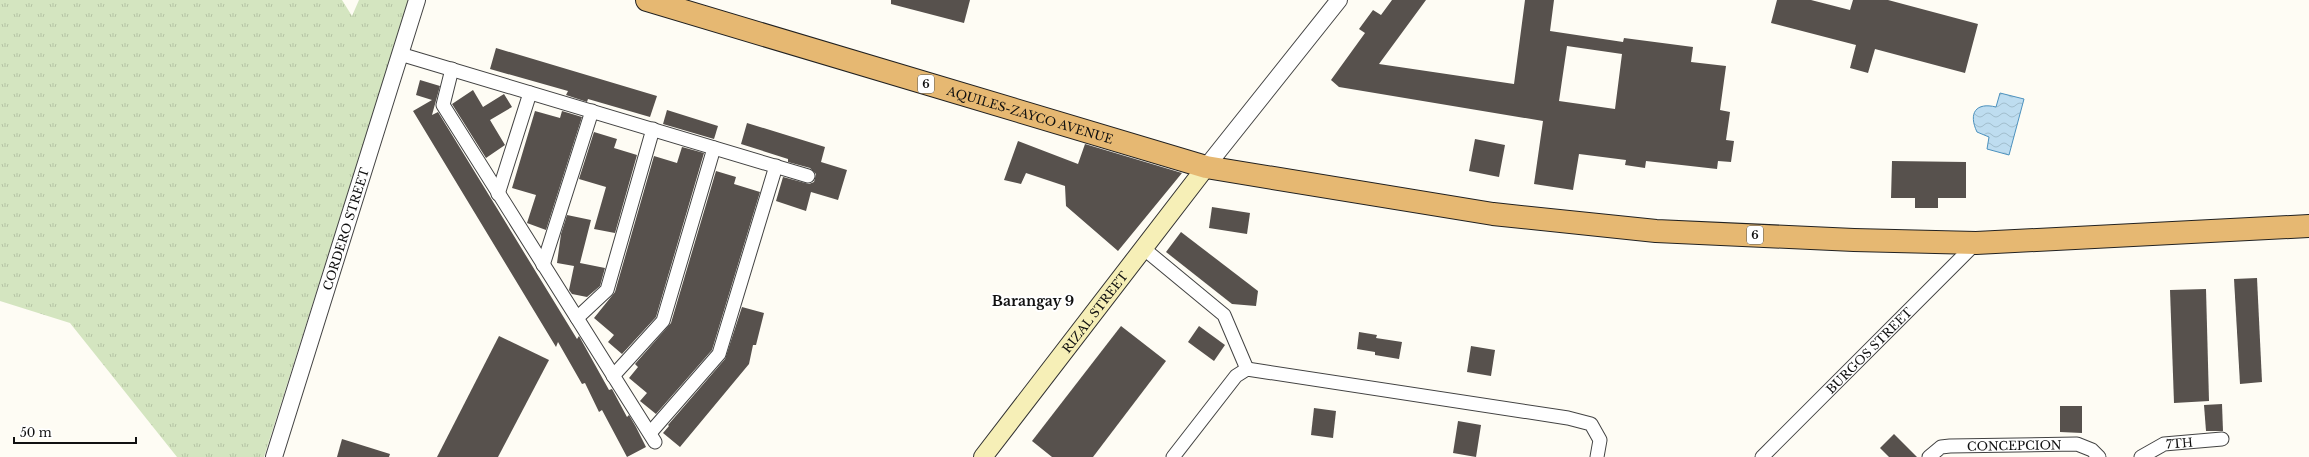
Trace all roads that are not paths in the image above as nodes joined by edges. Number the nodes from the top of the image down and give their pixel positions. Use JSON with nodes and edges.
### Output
{"nodes":[{"id":1,"x":417,"y":0,"type":"edge"},
{"id":2,"x":647,"y":0,"type":"edge"},
{"id":3,"x":1339,"y":0,"type":"edge"},
{"id":4,"x":400,"y":54,"type":"junction"},
{"id":5,"x":452,"y":69,"type":"junction"},
{"id":6,"x":530,"y":93,"type":"junction"},
{"id":7,"x":592,"y":111,"type":"junction"},
{"id":8,"x":653,"y":129,"type":"junction"},
{"id":9,"x":714,"y":148,"type":"junction"},
{"id":10,"x":776,"y":166,"type":"junction"},
{"id":11,"x":1206,"y":167,"type":"junction"},
{"id":12,"x":808,"y":176,"type":"dead end"},
{"id":13,"x":498,"y":194,"type":"junction"},
{"id":14,"x":2309,"y":226,"type":"edge"},
{"id":15,"x":1976,"y":243,"type":"junction"},
{"id":16,"x":1143,"y":248,"type":"junction"},
{"id":17,"x":543,"y":265,"type":"junction"},
{"id":18,"x":577,"y":318,"type":"junction"},
{"id":19,"x":1247,"y":369,"type":"junction"},
{"id":20,"x":613,"y":376,"type":"junction"},
{"id":21,"x":2222,"y":439,"type":"dead end"},
{"id":22,"x":2003,"y":452,"type":"edge"},
{"id":23,"x":274,"y":457,"type":"edge"},
{"id":24,"x":983,"y":457,"type":"edge"},
{"id":25,"x":1173,"y":457,"type":"edge"},
{"id":26,"x":1597,"y":457,"type":"edge"},
{"id":27,"x":1762,"y":457,"type":"edge"},
{"id":28,"x":1929,"y":457,"type":"edge"},
{"id":29,"x":2099,"y":457,"type":"edge"},
{"id":30,"x":2141,"y":457,"type":"edge"}],
"edges":[{"from":1,"to":4,"type":"street","name":"CORDERO STREET"},
{"from":2,"to":11,"type":"highway","name":"AQUILES-ZAYCO AVENUE","number":"6"},
{"from":3,"to":11,"type":"street"},
{"from":4,"to":5,"type":"street"},
{"from":4,"to":23,"type":"street","name":"CORDERO STREET"},
{"from":5,"to":6,"type":"street"},
{"from":5,"to":13,"type":"street"},
{"from":6,"to":7,"type":"street"},
{"from":6,"to":13,"type":"street"},
{"from":7,"to":8,"type":"street"},
{"from":7,"to":17,"type":"street"},
{"from":8,"to":9,"type":"street"},
{"from":8,"to":18,"type":"street"},
{"from":9,"to":10,"type":"street"},
{"from":9,"to":20,"type":"street"},
{"from":10,"to":12,"type":"street"},
{"from":10,"to":20,"type":"street"},
{"from":11,"to":15,"type":"highway","number":"6"},
{"from":11,"to":16,"type":"main road","name":"RIZAL STREET"},
{"from":13,"to":17,"type":"street"},
{"from":14,"to":15,"type":"highway","number":"6"},
{"from":15,"to":27,"type":"street","name":"BURGOS STREET"},
{"from":16,"to":19,"type":"street"},
{"from":16,"to":24,"type":"main road","name":"RIZAL STREET"},
{"from":17,"to":18,"type":"street"},
{"from":18,"to":20,"type":"street"},
{"from":19,"to":25,"type":"street"},
{"from":19,"to":26,"type":"street"},
{"from":21,"to":30,"type":"street","name":"7TH"},
{"from":22,"to":28,"type":"street","name":"CONCEPCION"},
{"from":22,"to":29,"type":"street","name":"CONCEPCION"}]}
